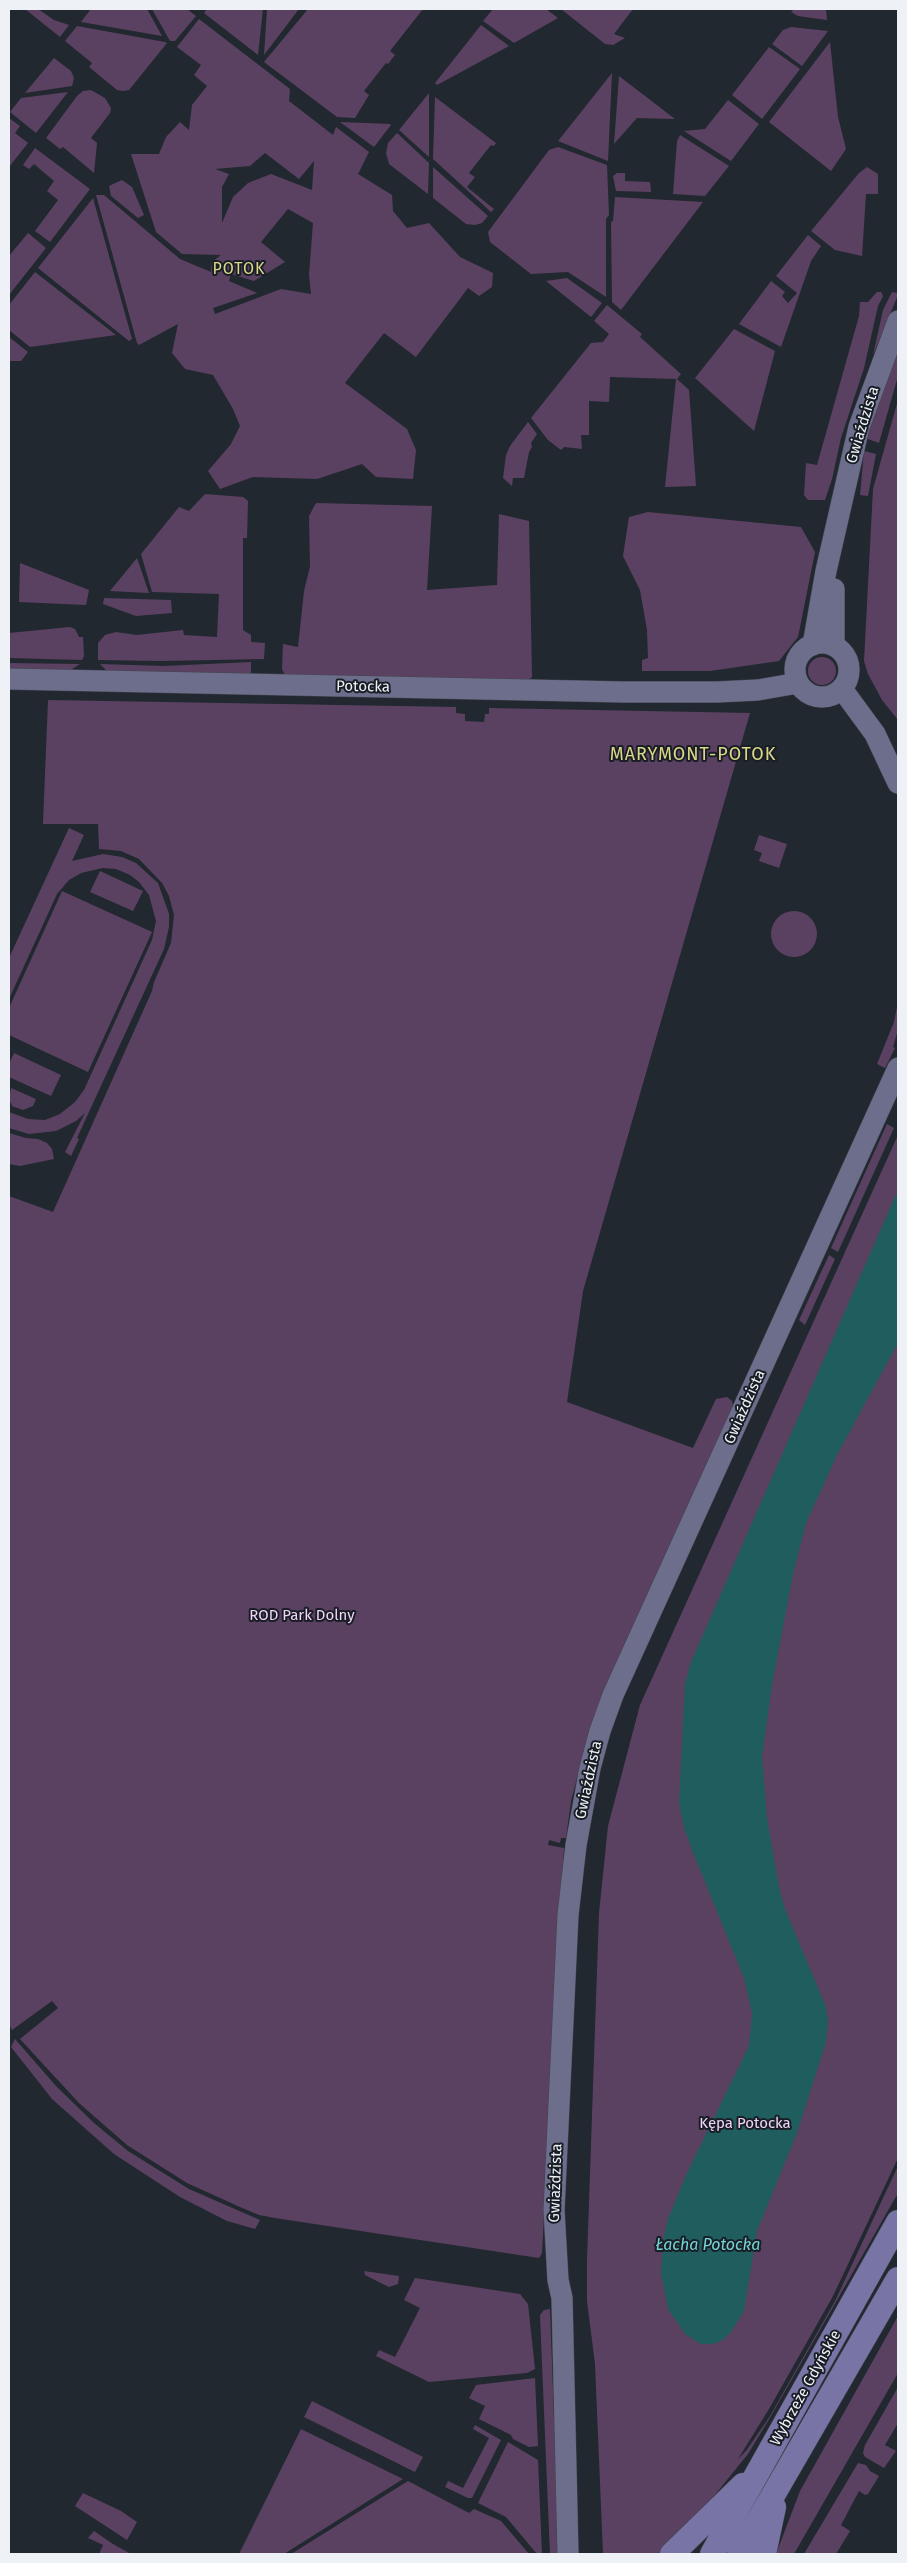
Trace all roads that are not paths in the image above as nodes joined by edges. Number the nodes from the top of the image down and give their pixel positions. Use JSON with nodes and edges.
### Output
{"nodes":[{"id":1,"x":898,"y":321,"type":"edge"},
{"id":2,"x":835,"y":531,"type":"junction"},
{"id":3,"x":813,"y":645,"type":"junction"},
{"id":4,"x":834,"y":646,"type":"junction"},
{"id":5,"x":797,"y":675,"type":"junction"},
{"id":6,"x":9,"y":679,"type":"edge"},
{"id":7,"x":836,"y":693,"type":"junction"},
{"id":8,"x":898,"y":783,"type":"edge"},
{"id":9,"x":898,"y":1068,"type":"edge"},
{"id":10,"x":898,"y":2222,"type":"edge"},
{"id":11,"x":898,"y":2279,"type":"edge"},
{"id":12,"x":763,"y":2465,"type":"junction"},
{"id":13,"x":778,"y":2485,"type":"junction"},
{"id":14,"x":568,"y":2554,"type":"edge"},
{"id":15,"x":672,"y":2554,"type":"edge"},
{"id":16,"x":712,"y":2554,"type":"edge"},
{"id":17,"x":739,"y":2554,"type":"edge"},
{"id":18,"x":764,"y":2554,"type":"edge"}],
"edges":[{"from":1,"to":2,"type":"street","name":"Gwiaździsta"},
{"from":2,"to":3,"type":"street","name":"Gwiaździsta"},
{"from":2,"to":4,"type":"street","name":"Gwiaździsta"},
{"from":3,"to":4,"type":"street"},
{"from":3,"to":5,"type":"street"},
{"from":4,"to":7,"type":"street"},
{"from":5,"to":6,"type":"street","name":"Potocka"},
{"from":5,"to":7,"type":"street"},
{"from":7,"to":8,"type":"street"},
{"from":9,"to":14,"type":"street","name":"Gwiaździsta"},
{"from":10,"to":12,"type":"main road","name":"Wybrzeże Gdyńskie"},
{"from":11,"to":13,"type":"main road","name":"Wybrzeże Gdyńskie"},
{"from":12,"to":15,"type":"main road"},
{"from":12,"to":16,"type":"main road","name":"Wybrzeże Gdyńskie"},
{"from":13,"to":17,"type":"main road","name":"Wybrzeże Gdyńskie"},
{"from":13,"to":18,"type":"main road"}]}
